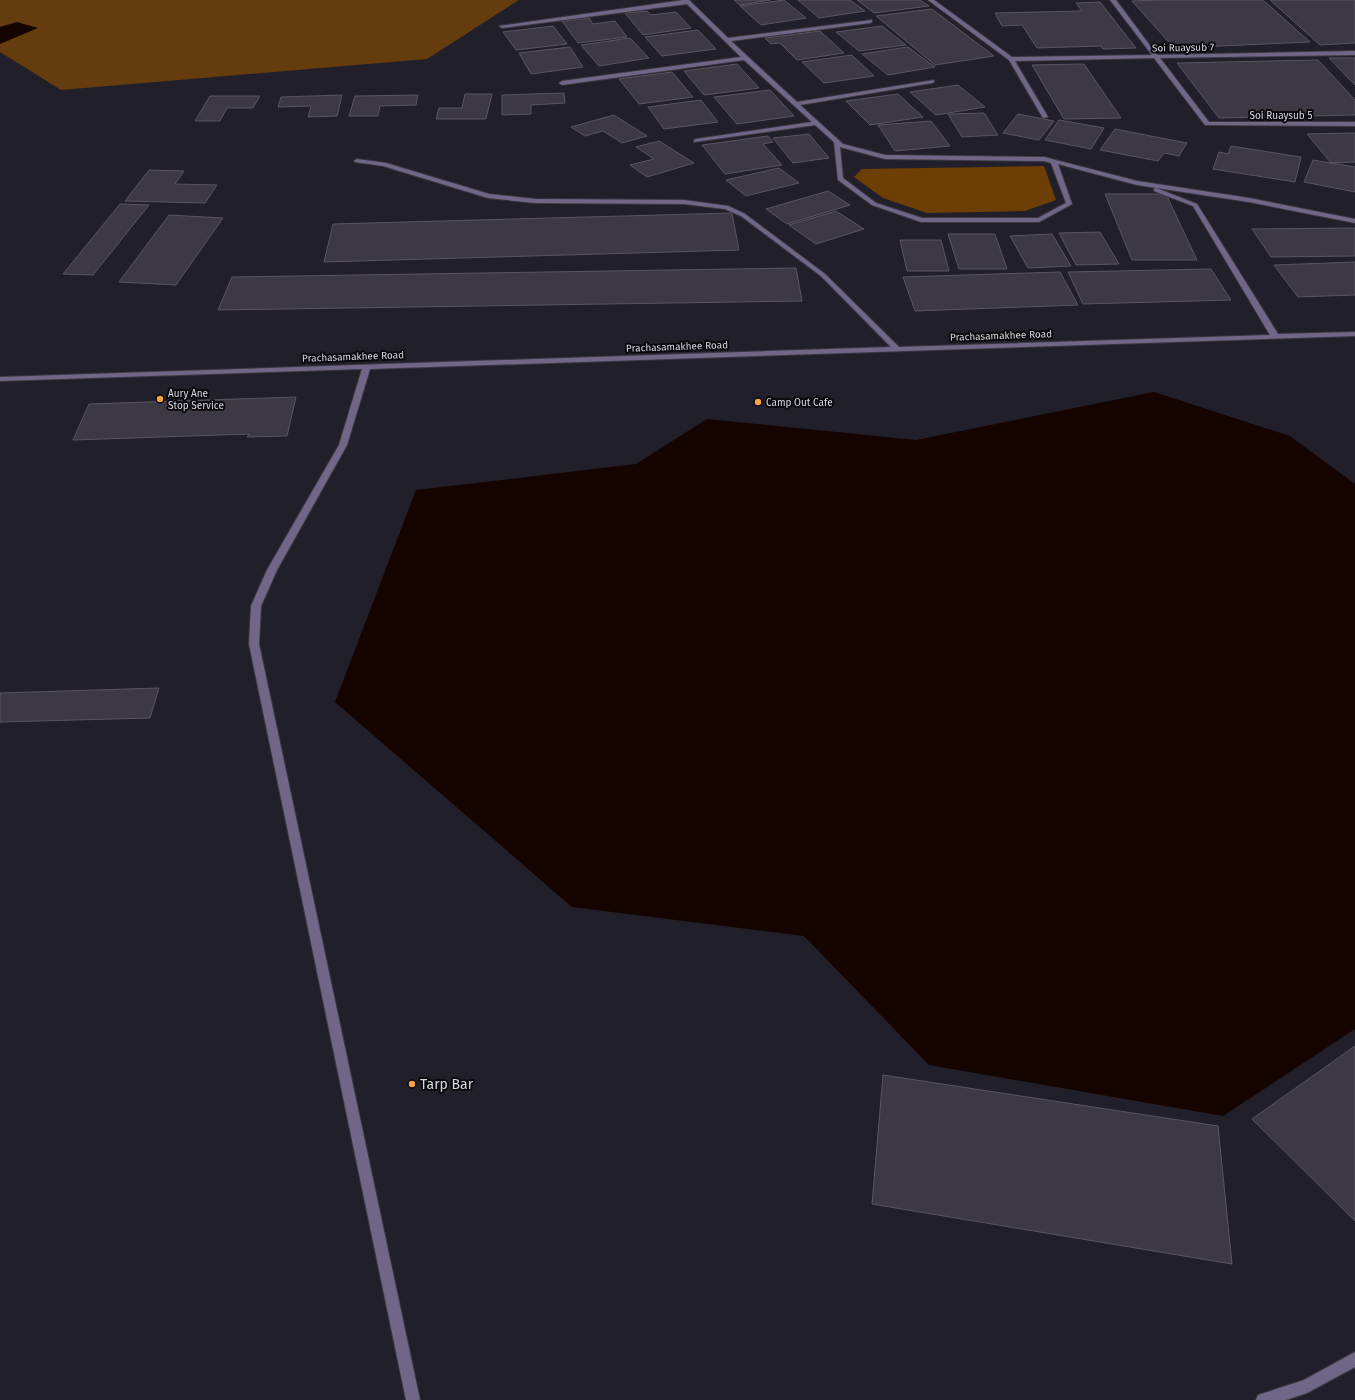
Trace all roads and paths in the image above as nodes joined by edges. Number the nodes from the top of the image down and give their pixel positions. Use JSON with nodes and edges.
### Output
{"nodes":[{"id":1,"x":931,"y":0,"type":"edge"},
{"id":2,"x":1113,"y":0,"type":"edge"},
{"id":3,"x":687,"y":1,"type":"edge"},
{"id":4,"x":870,"y":21,"type":"dead end"},
{"id":5,"x":502,"y":26,"type":"dead end"},
{"id":6,"x":726,"y":40,"type":"junction"},
{"id":7,"x":1355,"y":53,"type":"edge"},
{"id":8,"x":1155,"y":57,"type":"junction"},
{"id":9,"x":746,"y":58,"type":"junction"},
{"id":10,"x":1011,"y":59,"type":"junction"},
{"id":11,"x":932,"y":81,"type":"dead end"},
{"id":12,"x":562,"y":83,"type":"dead end"},
{"id":13,"x":796,"y":104,"type":"junction"},
{"id":14,"x":1045,"y":117,"type":"dead end"},
{"id":15,"x":817,"y":123,"type":"junction"},
{"id":16,"x":1355,"y":124,"type":"edge"},
{"id":17,"x":696,"y":141,"type":"dead end"},
{"id":18,"x":837,"y":141,"type":"junction"},
{"id":19,"x":357,"y":161,"type":"dead end"},
{"id":20,"x":1054,"y":162,"type":"junction"},
{"id":21,"x":1137,"y":183,"type":"junction"},
{"id":22,"x":1355,"y":221,"type":"edge"},
{"id":23,"x":1355,"y":334,"type":"edge"},
{"id":24,"x":1275,"y":336,"type":"junction"},
{"id":25,"x":896,"y":348,"type":"junction"},
{"id":26,"x":367,"y":366,"type":"junction"},
{"id":27,"x":0,"y":378,"type":"edge"},
{"id":28,"x":1355,"y":1359,"type":"edge"},
{"id":29,"x":413,"y":1400,"type":"edge"},
{"id":30,"x":1264,"y":1400,"type":"edge"}],
"edges":[{"from":1,"to":10,"type":"street"},
{"from":2,"to":8,"type":"street"},
{"from":3,"to":5,"type":"street"},
{"from":3,"to":6,"type":"street"},
{"from":4,"to":6,"type":"street"},
{"from":6,"to":9,"type":"street"},
{"from":7,"to":8,"type":"street","name":"Soi Ruaysub 7"},
{"from":8,"to":10,"type":"street","name":"Soi Ruaysub 7"},
{"from":8,"to":16,"type":"street","name":"Soi Ruaysub 5"},
{"from":9,"to":12,"type":"street"},
{"from":9,"to":13,"type":"street"},
{"from":10,"to":14,"type":"street"},
{"from":11,"to":13,"type":"street"},
{"from":13,"to":15,"type":"street"},
{"from":15,"to":17,"type":"street"},
{"from":15,"to":18,"type":"street"},
{"from":18,"to":20,"type":"street"},
{"from":18,"to":20,"type":"street"},
{"from":19,"to":25,"type":"street"},
{"from":20,"to":21,"type":"street"},
{"from":21,"to":22,"type":"street"},
{"from":21,"to":24,"type":"street"},
{"from":23,"to":24,"type":"street","name":"Prachasamakhee Road"},
{"from":24,"to":25,"type":"street","name":"Prachasamakhee Road"},
{"from":25,"to":26,"type":"street","name":"Prachasamakhee Road"},
{"from":26,"to":27,"type":"street","name":"Prachasamakhee Road"},
{"from":26,"to":29,"type":"street"},
{"from":28,"to":30,"type":"street"}]}
